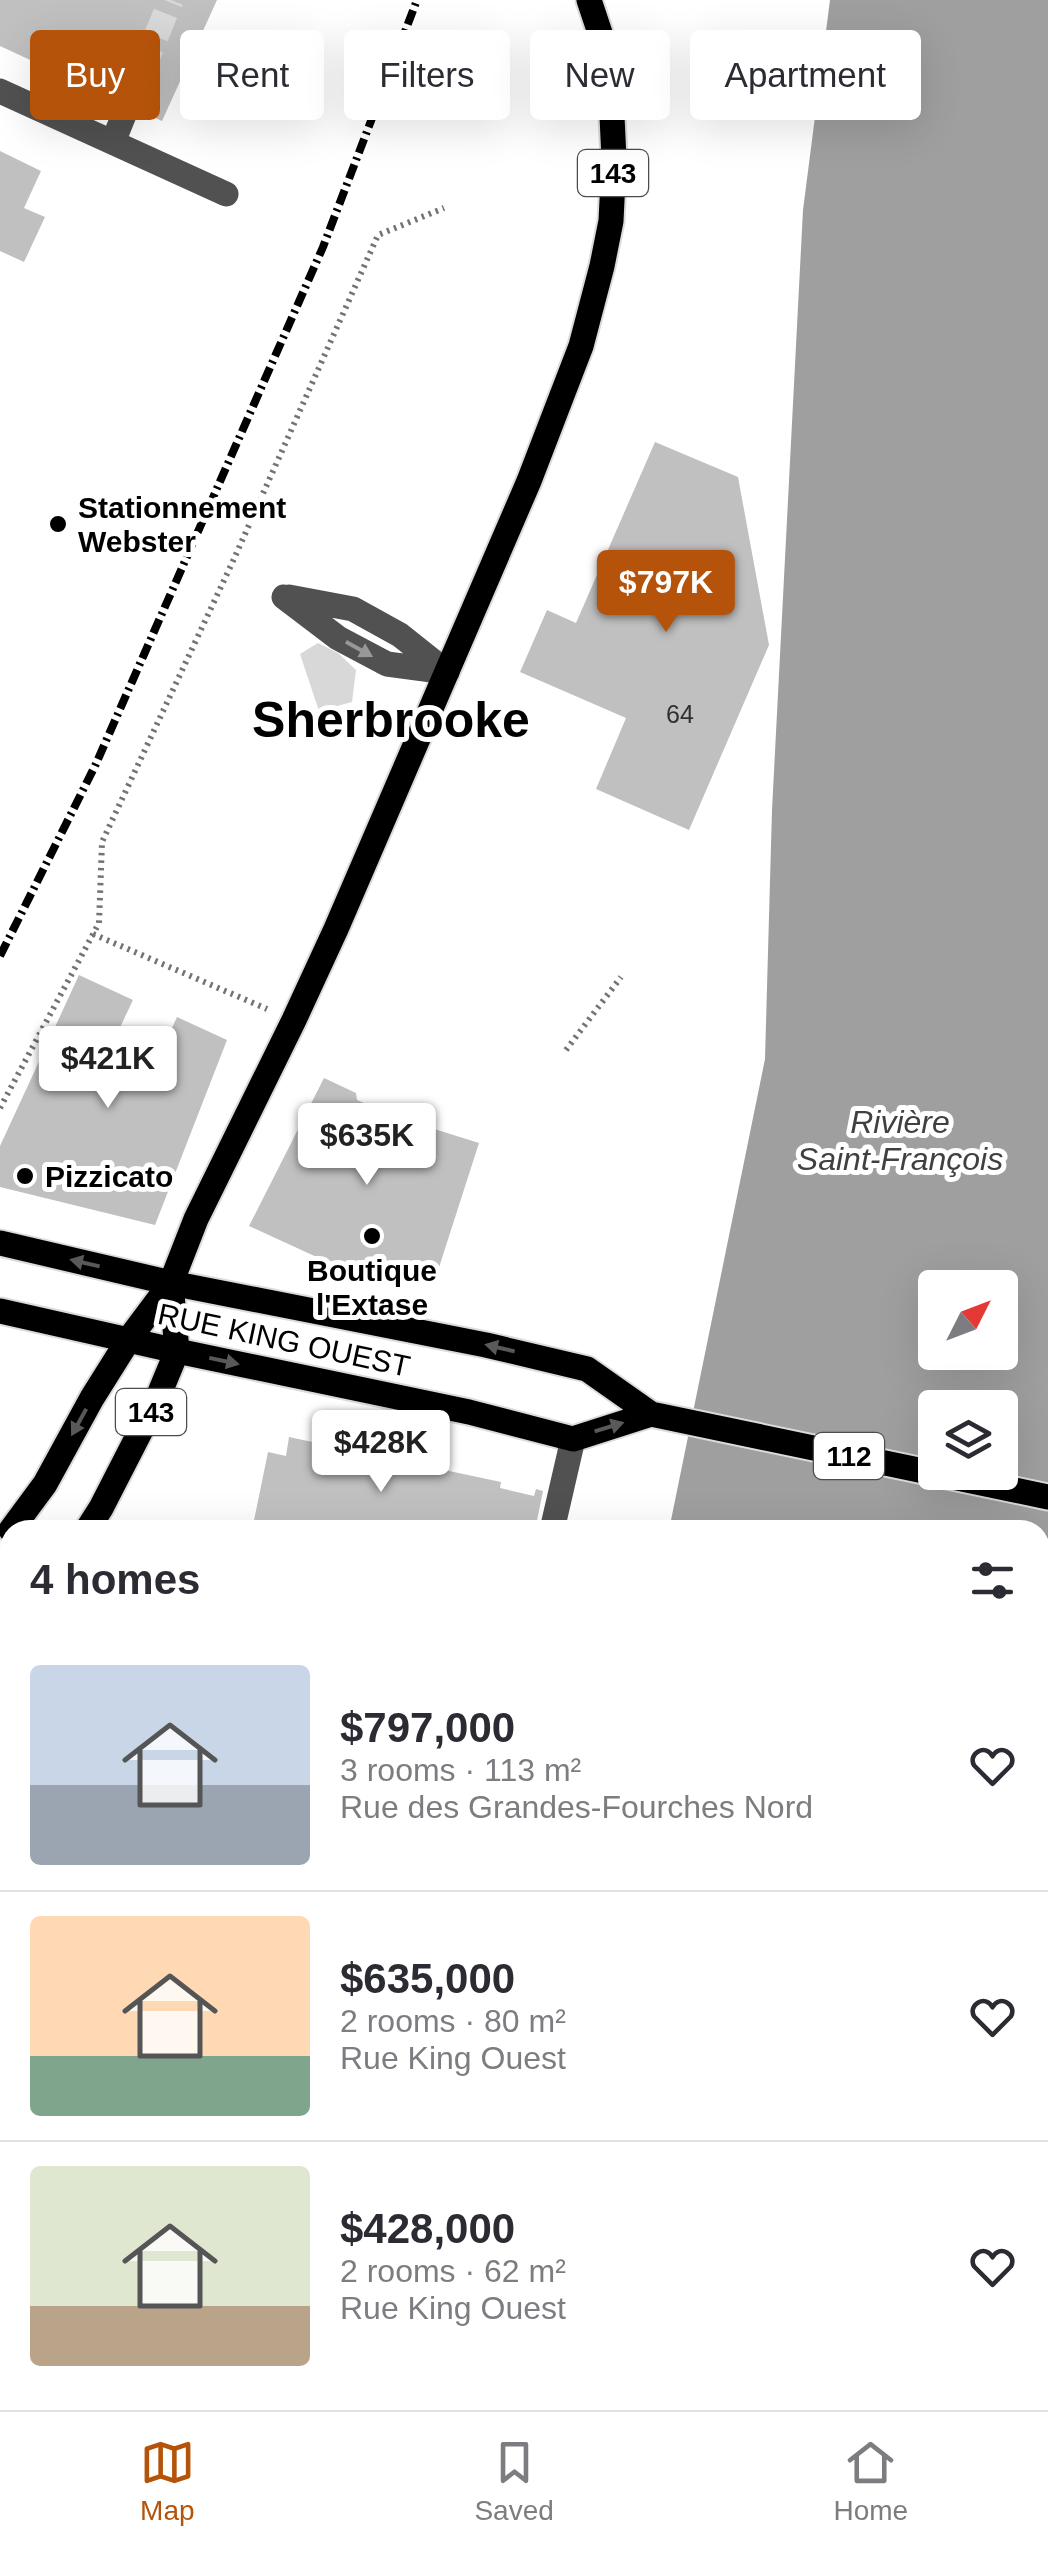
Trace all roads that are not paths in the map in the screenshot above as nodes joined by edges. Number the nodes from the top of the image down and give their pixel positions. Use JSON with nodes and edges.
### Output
{"nodes":[{"id":1,"x":589,"y":0,"type":"edge"},
{"id":2,"x":0,"y":91,"type":"edge"},
{"id":3,"x":122,"y":120,"type":"tunnel mouth"},
{"id":4,"x":113,"y":142,"type":"junction"},
{"id":5,"x":226,"y":194,"type":"dead end"},
{"id":6,"x":284,"y":596,"type":"dead end"},
{"id":7,"x":448,"y":672,"type":"junction"},
{"id":8,"x":0,"y":1243,"type":"edge"},
{"id":9,"x":170,"y":1283,"type":"junction"},
{"id":10,"x":0,"y":1311,"type":"edge"},
{"id":11,"x":129,"y":1339,"type":"junction"},
{"id":12,"x":177,"y":1351,"type":"junction"},
{"id":13,"x":651,"y":1414,"type":"junction"},
{"id":14,"x":573,"y":1439,"type":"junction"},
{"id":15,"x":1048,"y":1497,"type":"edge"},
{"id":16,"x":18,"y":1520,"type":"edge"},
{"id":17,"x":94,"y":1520,"type":"edge"},
{"id":18,"x":554,"y":1520,"type":"edge"}],
"edges":[{"from":1,"to":7,"type":"main road","number":"143"},
{"from":2,"to":4,"type":"street"},
{"from":3,"to":4,"type":"street"},
{"from":4,"to":5,"type":"street"},
{"from":6,"to":7,"type":"street","one_way":true},
{"from":7,"to":9,"type":"main road","number":"143"},
{"from":9,"to":8,"type":"main road","name":"RUE KING OUEST","number":"112","one_way":true},
{"from":9,"to":11,"type":"main road","number":"143"},
{"from":9,"to":12,"type":"main road","number":"143"},
{"from":13,"to":9,"type":"main road","name":"RUE KING OUEST","number":"112","one_way":true},
{"from":10,"to":11,"type":"main road","name":"RUE KING OUEST"},
{"from":11,"to":12,"type":"main road","name":"RUE KING OUEST"},
{"from":11,"to":16,"type":"main road","number":"143","one_way":true},
{"from":12,"to":14,"type":"main road","name":"RUE KING OUEST","one_way":true},
{"from":12,"to":17,"type":"main road","number":"143"},
{"from":14,"to":13,"type":"main road","number":"112","one_way":true},
{"from":13,"to":15,"type":"main road","number":"112"},
{"from":14,"to":18,"type":"street"}]}
